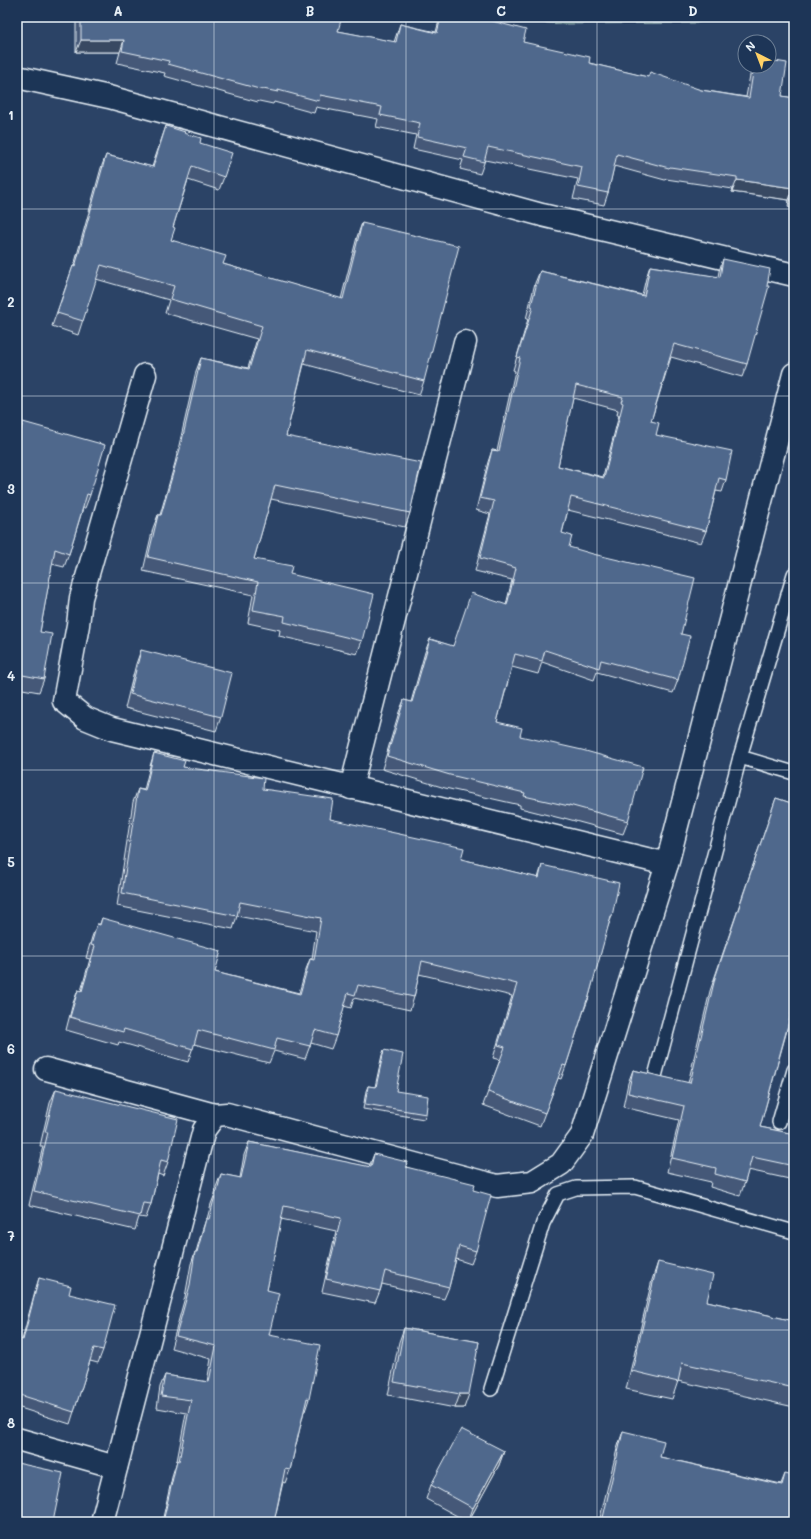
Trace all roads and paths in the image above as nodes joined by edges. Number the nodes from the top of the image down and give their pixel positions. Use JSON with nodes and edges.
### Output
{"nodes":[{"id":1,"x":17,"y":77,"type":"edge"},
{"id":2,"x":794,"y":275,"type":"edge"},
{"id":3,"x":465,"y":342,"type":"dead end"},
{"id":4,"x":794,"y":374,"type":"edge"},
{"id":5,"x":145,"y":375,"type":"dead end"},
{"id":6,"x":794,"y":574,"type":"edge"},
{"id":7,"x":740,"y":757,"type":"junction"},
{"id":8,"x":794,"y":773,"type":"edge"},
{"id":9,"x":351,"y":788,"type":"junction"},
{"id":10,"x":667,"y":864,"type":"junction"},
{"id":11,"x":46,"y":1069,"type":"dead end"},
{"id":12,"x":794,"y":1070,"type":"edge"},
{"id":13,"x":654,"y":1080,"type":"edge"},
{"id":14,"x":215,"y":1115,"type":"junction"},
{"id":15,"x":779,"y":1122,"type":"dead end"},
{"id":16,"x":794,"y":1232,"type":"edge"},
{"id":17,"x":491,"y":1389,"type":"dead end"},
{"id":18,"x":17,"y":1439,"type":"edge"},
{"id":19,"x":116,"y":1467,"type":"junction"},
{"id":20,"x":102,"y":1522,"type":"edge"}],
"edges":[{"from":1,"to":2,"type":"street"},
{"from":3,"to":9,"type":"street"},
{"from":4,"to":10,"type":"street"},
{"from":5,"to":9,"type":"street"},
{"from":6,"to":7,"type":"lane"},
{"from":7,"to":8,"type":"lane"},
{"from":7,"to":13,"type":"lane"},
{"from":9,"to":10,"type":"street"},
{"from":10,"to":14,"type":"street"},
{"from":11,"to":14,"type":"street"},
{"from":12,"to":15,"type":"lane"},
{"from":14,"to":19,"type":"street"},
{"from":16,"to":17,"type":"lane"},
{"from":18,"to":19,"type":"street"},
{"from":19,"to":20,"type":"street"}]}
